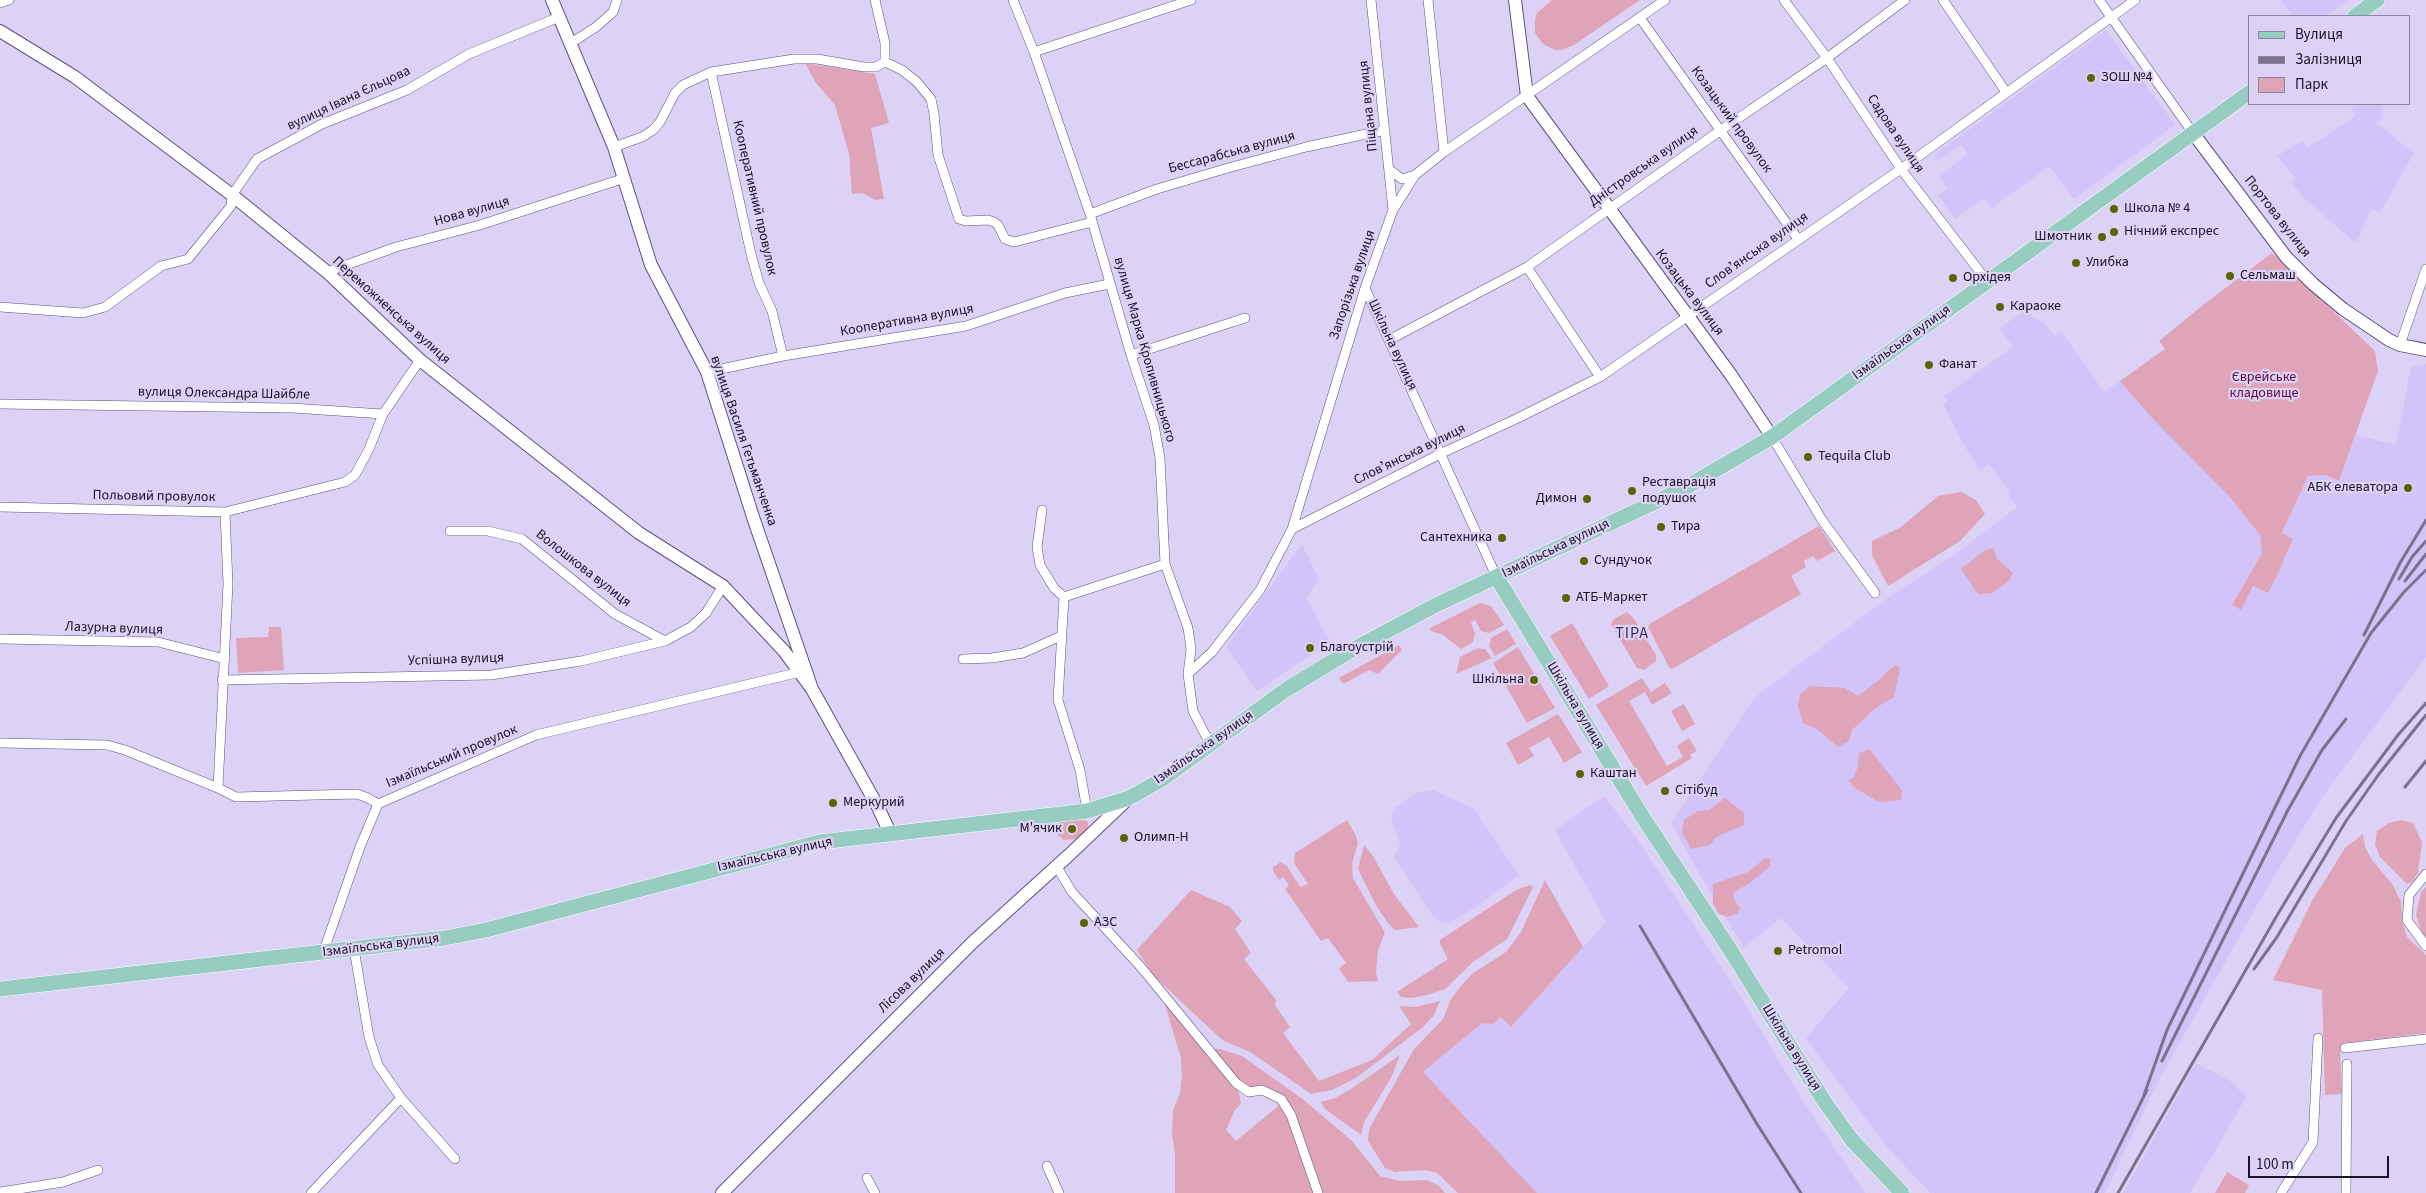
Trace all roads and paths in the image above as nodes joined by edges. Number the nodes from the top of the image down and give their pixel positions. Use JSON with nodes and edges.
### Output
{"nodes":[{"id":1,"x":9,"y":0,"type":"edge"},
{"id":2,"x":552,"y":0,"type":"edge"},
{"id":3,"x":616,"y":0,"type":"edge"},
{"id":4,"x":875,"y":0,"type":"edge"},
{"id":5,"x":1014,"y":0,"type":"edge"},
{"id":6,"x":1191,"y":0,"type":"edge"},
{"id":7,"x":1371,"y":0,"type":"edge"},
{"id":8,"x":1428,"y":0,"type":"edge"},
{"id":9,"x":1515,"y":0,"type":"edge"},
{"id":10,"x":1665,"y":0,"type":"edge"},
{"id":11,"x":1784,"y":0,"type":"edge"},
{"id":12,"x":1905,"y":0,"type":"edge"},
{"id":13,"x":1944,"y":0,"type":"edge"},
{"id":14,"x":2099,"y":0,"type":"edge"},
{"id":15,"x":2135,"y":0,"type":"edge"},
{"id":16,"x":2377,"y":0,"type":"edge"},
{"id":17,"x":0,"y":4,"type":"edge"},
{"id":18,"x":2356,"y":15,"type":"edge"},
{"id":19,"x":559,"y":17,"type":"junction"},
{"id":20,"x":2112,"y":17,"type":"junction"},
{"id":21,"x":1640,"y":18,"type":"junction"},
{"id":22,"x":0,"y":31,"type":"edge"},
{"id":23,"x":571,"y":43,"type":"junction"},
{"id":24,"x":1034,"y":52,"type":"junction"},
{"id":25,"x":1828,"y":58,"type":"junction"},
{"id":26,"x":885,"y":62,"type":"junction"},
{"id":27,"x":711,"y":72,"type":"junction"},
{"id":28,"x":2006,"y":92,"type":"junction"},
{"id":29,"x":2248,"y":93,"type":"edge"},
{"id":30,"x":1527,"y":96,"type":"junction"},
{"id":31,"x":1385,"y":130,"type":"junction"},
{"id":32,"x":1721,"y":130,"type":"junction"},
{"id":33,"x":2193,"y":133,"type":"junction"},
{"id":34,"x":614,"y":147,"type":"junction"},
{"id":35,"x":1444,"y":152,"type":"junction"},
{"id":36,"x":1901,"y":169,"type":"junction"},
{"id":37,"x":1390,"y":170,"type":"junction"},
{"id":38,"x":1415,"y":175,"type":"junction"},
{"id":39,"x":625,"y":178,"type":"junction"},
{"id":40,"x":232,"y":195,"type":"junction"},
{"id":41,"x":1608,"y":209,"type":"junction"},
{"id":42,"x":1393,"y":210,"type":"junction"},
{"id":43,"x":1091,"y":218,"type":"junction"},
{"id":44,"x":1798,"y":239,"type":"junction"},
{"id":45,"x":1527,"y":267,"type":"junction"},
{"id":46,"x":2426,"y":270,"type":"edge"},
{"id":47,"x":327,"y":272,"type":"junction"},
{"id":48,"x":1987,"y":281,"type":"junction"},
{"id":49,"x":1109,"y":284,"type":"junction"},
{"id":50,"x":1365,"y":288,"type":"junction"},
{"id":51,"x":0,"y":307,"type":"edge"},
{"id":52,"x":1688,"y":316,"type":"junction"},
{"id":53,"x":1245,"y":318,"type":"dead end"},
{"id":54,"x":1388,"y":340,"type":"junction"},
{"id":55,"x":2400,"y":345,"type":"junction"},
{"id":56,"x":2426,"y":350,"type":"edge"},
{"id":57,"x":1131,"y":355,"type":"junction"},
{"id":58,"x":783,"y":356,"type":"junction"},
{"id":59,"x":420,"y":360,"type":"junction"},
{"id":60,"x":707,"y":372,"type":"junction"},
{"id":61,"x":1600,"y":377,"type":"junction"},
{"id":62,"x":0,"y":404,"type":"edge"},
{"id":63,"x":383,"y":414,"type":"junction"},
{"id":64,"x":1772,"y":436,"type":"junction"},
{"id":65,"x":1442,"y":453,"type":"junction"},
{"id":66,"x":0,"y":507,"type":"edge"},
{"id":67,"x":1042,"y":510,"type":"dead end"},
{"id":68,"x":225,"y":512,"type":"junction"},
{"id":69,"x":1292,"y":529,"type":"junction"},
{"id":70,"x":450,"y":531,"type":"dead end"},
{"id":71,"x":1165,"y":564,"type":"junction"},
{"id":72,"x":1497,"y":578,"type":"junction"},
{"id":73,"x":722,"y":586,"type":"junction"},
{"id":74,"x":1875,"y":593,"type":"dead end"},
{"id":75,"x":1064,"y":597,"type":"junction"},
{"id":76,"x":1061,"y":636,"type":"junction"},
{"id":77,"x":0,"y":639,"type":"edge"},
{"id":78,"x":665,"y":641,"type":"junction"},
{"id":79,"x":225,"y":659,"type":"junction"},
{"id":80,"x":963,"y":659,"type":"dead end"},
{"id":81,"x":800,"y":672,"type":"junction"},
{"id":82,"x":1188,"y":674,"type":"junction"},
{"id":83,"x":222,"y":680,"type":"junction"},
{"id":84,"x":812,"y":689,"type":"junction"},
{"id":85,"x":0,"y":743,"type":"edge"},
{"id":86,"x":1210,"y":744,"type":"junction"},
{"id":87,"x":218,"y":788,"type":"junction"},
{"id":88,"x":1129,"y":798,"type":"junction"},
{"id":89,"x":378,"y":804,"type":"junction"},
{"id":90,"x":1087,"y":811,"type":"junction"},
{"id":91,"x":890,"y":833,"type":"junction"},
{"id":92,"x":1057,"y":866,"type":"junction"},
{"id":93,"x":2426,"y":874,"type":"edge"},
{"id":94,"x":2426,"y":946,"type":"edge"},
{"id":95,"x":354,"y":949,"type":"junction"},
{"id":96,"x":323,"y":953,"type":"junction"},
{"id":97,"x":0,"y":989,"type":"edge"},
{"id":98,"x":2318,"y":1038,"type":"dead end"},
{"id":99,"x":2426,"y":1039,"type":"edge"},
{"id":100,"x":2345,"y":1048,"type":"dead end"},
{"id":101,"x":2347,"y":1064,"type":"dead end"},
{"id":102,"x":401,"y":1098,"type":"junction"},
{"id":103,"x":455,"y":1159,"type":"dead end"},
{"id":104,"x":1047,"y":1166,"type":"dead end"},
{"id":105,"x":98,"y":1170,"type":"dead end"},
{"id":106,"x":867,"y":1178,"type":"dead end"},
{"id":107,"x":0,"y":1192,"type":"edge"},
{"id":108,"x":310,"y":1193,"type":"edge"},
{"id":109,"x":722,"y":1193,"type":"edge"},
{"id":110,"x":875,"y":1193,"type":"edge"},
{"id":111,"x":1059,"y":1193,"type":"edge"},
{"id":112,"x":1318,"y":1193,"type":"edge"},
{"id":113,"x":1902,"y":1193,"type":"edge"},
{"id":114,"x":2281,"y":1193,"type":"edge"},
{"id":115,"x":2346,"y":1193,"type":"edge"}],
"edges":[{"from":1,"to":17,"type":"street"},
{"from":2,"to":19,"type":"street","name":"вулиця Василя Гетьманченка"},
{"from":3,"to":23,"type":"street"},
{"from":4,"to":26,"type":"street"},
{"from":5,"to":24,"type":"street","name":"вулиця Марка Кропивницького"},
{"from":6,"to":24,"type":"street"},
{"from":7,"to":31,"type":"street","name":"Піщана вулиця"},
{"from":8,"to":35,"type":"street"},
{"from":9,"to":30,"type":"street","name":"Козацька вулиця"},
{"from":10,"to":21,"type":"street","name":"Запорізька вулиця"},
{"from":11,"to":25,"type":"street","name":"Садова вулиця"},
{"from":12,"to":25,"type":"street","name":"Дністровська вулиця"},
{"from":13,"to":28,"type":"street"},
{"from":14,"to":20,"type":"street"},
{"from":15,"to":20,"type":"street","name":"Словʼянська вулиця"},
{"from":16,"to":18,"type":"main road"},
{"from":19,"to":23,"type":"street","name":"вулиця Василя Гетьманченка"},
{"from":19,"to":40,"type":"street","name":"вулиця Івана Єльцова"},
{"from":20,"to":28,"type":"street","name":"Словʼянська вулиця"},
{"from":20,"to":33,"type":"street"},
{"from":21,"to":30,"type":"street","name":"Запорізька вулиця"},
{"from":21,"to":32,"type":"street","name":"Козацький провулок"},
{"from":22,"to":40,"type":"street","name":"Переможненська вулиця"},
{"from":23,"to":34,"type":"street","name":"вулиця Василя Гетьманченка"},
{"from":24,"to":43,"type":"street","name":"вулиця Марка Кропивницького"},
{"from":25,"to":32,"type":"street","name":"Дністровська вулиця"},
{"from":25,"to":36,"type":"street","name":"Садова вулиця"},
{"from":26,"to":27,"type":"street"},
{"from":26,"to":43,"type":"street","name":"Бессарабська вулиця"},
{"from":27,"to":34,"type":"street"},
{"from":27,"to":58,"type":"street","name":"Кооперативний провулок"},
{"from":28,"to":36,"type":"street","name":"Словʼянська вулиця"},
{"from":29,"to":33,"type":"main road","name":"Ізмаїльська вулиця"},
{"from":30,"to":35,"type":"street","name":"Запорізька вулиця"},
{"from":30,"to":41,"type":"street","name":"Козацька вулиця"},
{"from":31,"to":37,"type":"street","name":"Піщана вулиця"},
{"from":31,"to":43,"type":"street","name":"Бессарабська вулиця"},
{"from":32,"to":41,"type":"street","name":"Дністровська вулиця"},
{"from":32,"to":44,"type":"street","name":"Козацький провулок"},
{"from":33,"to":48,"type":"main road","name":"Ізмаїльська вулиця"},
{"from":33,"to":55,"type":"street","name":"Портова вулиця"},
{"from":34,"to":39,"type":"street","name":"вулиця Василя Гетьманченка"},
{"from":35,"to":38,"type":"street","name":"Запорізька вулиця"},
{"from":36,"to":44,"type":"street","name":"Словʼянська вулиця"},
{"from":36,"to":48,"type":"street","name":"Садова вулиця"},
{"from":37,"to":38,"type":"street"},
{"from":37,"to":42,"type":"street","name":"Піщана вулиця"},
{"from":38,"to":42,"type":"street","name":"Запорізька вулиця"},
{"from":39,"to":47,"type":"street","name":"Нова вулиця"},
{"from":39,"to":60,"type":"street","name":"вулиця Василя Гетьманченка"},
{"from":40,"to":47,"type":"street","name":"Переможненська вулиця"},
{"from":40,"to":51,"type":"street","name":"вулиця Івана Єльцова"},
{"from":41,"to":45,"type":"street","name":"Дністровська вулиця"},
{"from":41,"to":52,"type":"street","name":"Козацька вулиця"},
{"from":42,"to":50,"type":"street","name":"Запорізька вулиця"},
{"from":43,"to":49,"type":"street","name":"вулиця Марка Кропивницького"},
{"from":44,"to":52,"type":"street","name":"Словʼянська вулиця"},
{"from":45,"to":54,"type":"street","name":"Дністровська вулиця"},
{"from":45,"to":61,"type":"street"},
{"from":46,"to":55,"type":"street"},
{"from":47,"to":59,"type":"street","name":"Переможненська вулиця"},
{"from":48,"to":64,"type":"main road","name":"Ізмаїльська вулиця"},
{"from":49,"to":57,"type":"street","name":"вулиця Марка Кропивницького"},
{"from":49,"to":58,"type":"street","name":"Кооперативна вулиця"},
{"from":50,"to":54,"type":"street","name":"Шкільна вулиця"},
{"from":50,"to":69,"type":"street","name":"Запорізька вулиця"},
{"from":52,"to":61,"type":"street","name":"Словʼянська вулиця"},
{"from":52,"to":64,"type":"street","name":"Козацька вулиця"},
{"from":53,"to":57,"type":"street"},
{"from":54,"to":65,"type":"street","name":"Шкільна вулиця"},
{"from":55,"to":56,"type":"street","name":"Портова вулиця"},
{"from":57,"to":71,"type":"street","name":"вулиця Марка Кропивницького"},
{"from":58,"to":60,"type":"street","name":"Кооперативна вулиця"},
{"from":59,"to":63,"type":"street"},
{"from":59,"to":73,"type":"street","name":"Переможненська вулиця"},
{"from":60,"to":84,"type":"street","name":"вулиця Василя Гетьманченка"},
{"from":61,"to":65,"type":"street","name":"Словʼянська вулиця"},
{"from":62,"to":63,"type":"street","name":"вулиця Олександра Шайбле"},
{"from":63,"to":68,"type":"street","name":"Польовий провулок"},
{"from":64,"to":72,"type":"main road","name":"Ізмаїльська вулиця"},
{"from":64,"to":74,"type":"street","name":"Козацька вулиця"},
{"from":65,"to":69,"type":"street","name":"Словʼянська вулиця"},
{"from":65,"to":72,"type":"street","name":"Шкільна вулиця"},
{"from":66,"to":68,"type":"street","name":"Польовий провулок"},
{"from":67,"to":75,"type":"street"},
{"from":68,"to":79,"type":"street"},
{"from":69,"to":82,"type":"street","name":"Запорізька вулиця"},
{"from":70,"to":78,"type":"street","name":"Волошкова вулиця"},
{"from":71,"to":75,"type":"street"},
{"from":71,"to":82,"type":"street","name":"вулиця Марка Кропивницького"},
{"from":72,"to":86,"type":"main road","name":"Ізмаїльська вулиця"},
{"from":72,"to":113,"type":"main road","name":"Шкільна вулиця"},
{"from":73,"to":78,"type":"street","name":"Успішна вулиця"},
{"from":73,"to":81,"type":"street","name":"Переможненська вулиця"},
{"from":75,"to":76,"type":"street"},
{"from":76,"to":80,"type":"street"},
{"from":76,"to":90,"type":"street"},
{"from":77,"to":79,"type":"street","name":"Лазурна вулиця"},
{"from":78,"to":83,"type":"street","name":"Успішна вулиця"},
{"from":79,"to":83,"type":"street"},
{"from":81,"to":84,"type":"street","name":"Переможненська вулиця"},
{"from":81,"to":89,"type":"street","name":"Ізмаїльський провулок"},
{"from":82,"to":86,"type":"street","name":"вулиця Марка Кропивницького"},
{"from":83,"to":87,"type":"street"},
{"from":84,"to":91,"type":"street","name":"вулиця Василя Гетьманченка"},
{"from":85,"to":87,"type":"street","name":"Ізмаїльський провулок"},
{"from":86,"to":88,"type":"main road","name":"Ізмаїльська вулиця"},
{"from":87,"to":89,"type":"street","name":"Ізмаїльський провулок"},
{"from":88,"to":90,"type":"main road","name":"Ізмаїльська вулиця"},
{"from":88,"to":92,"type":"street","name":"Лісова вулиця"},
{"from":89,"to":96,"type":"street"},
{"from":90,"to":91,"type":"main road","name":"Ізмаїльська вулиця"},
{"from":91,"to":95,"type":"main road","name":"Ізмаїльська вулиця"},
{"from":92,"to":109,"type":"street","name":"Лісова вулиця"},
{"from":92,"to":112,"type":"street"},
{"from":93,"to":94,"type":"street"},
{"from":95,"to":96,"type":"main road","name":"Ізмаїльська вулиця"},
{"from":95,"to":102,"type":"street"},
{"from":96,"to":97,"type":"main road","name":"Ізмаїльська вулиця"},
{"from":98,"to":114,"type":"street"},
{"from":99,"to":100,"type":"street"},
{"from":101,"to":115,"type":"street"},
{"from":102,"to":103,"type":"street"},
{"from":102,"to":108,"type":"street"},
{"from":104,"to":111,"type":"street"},
{"from":105,"to":107,"type":"street"},
{"from":106,"to":110,"type":"street"}]}
